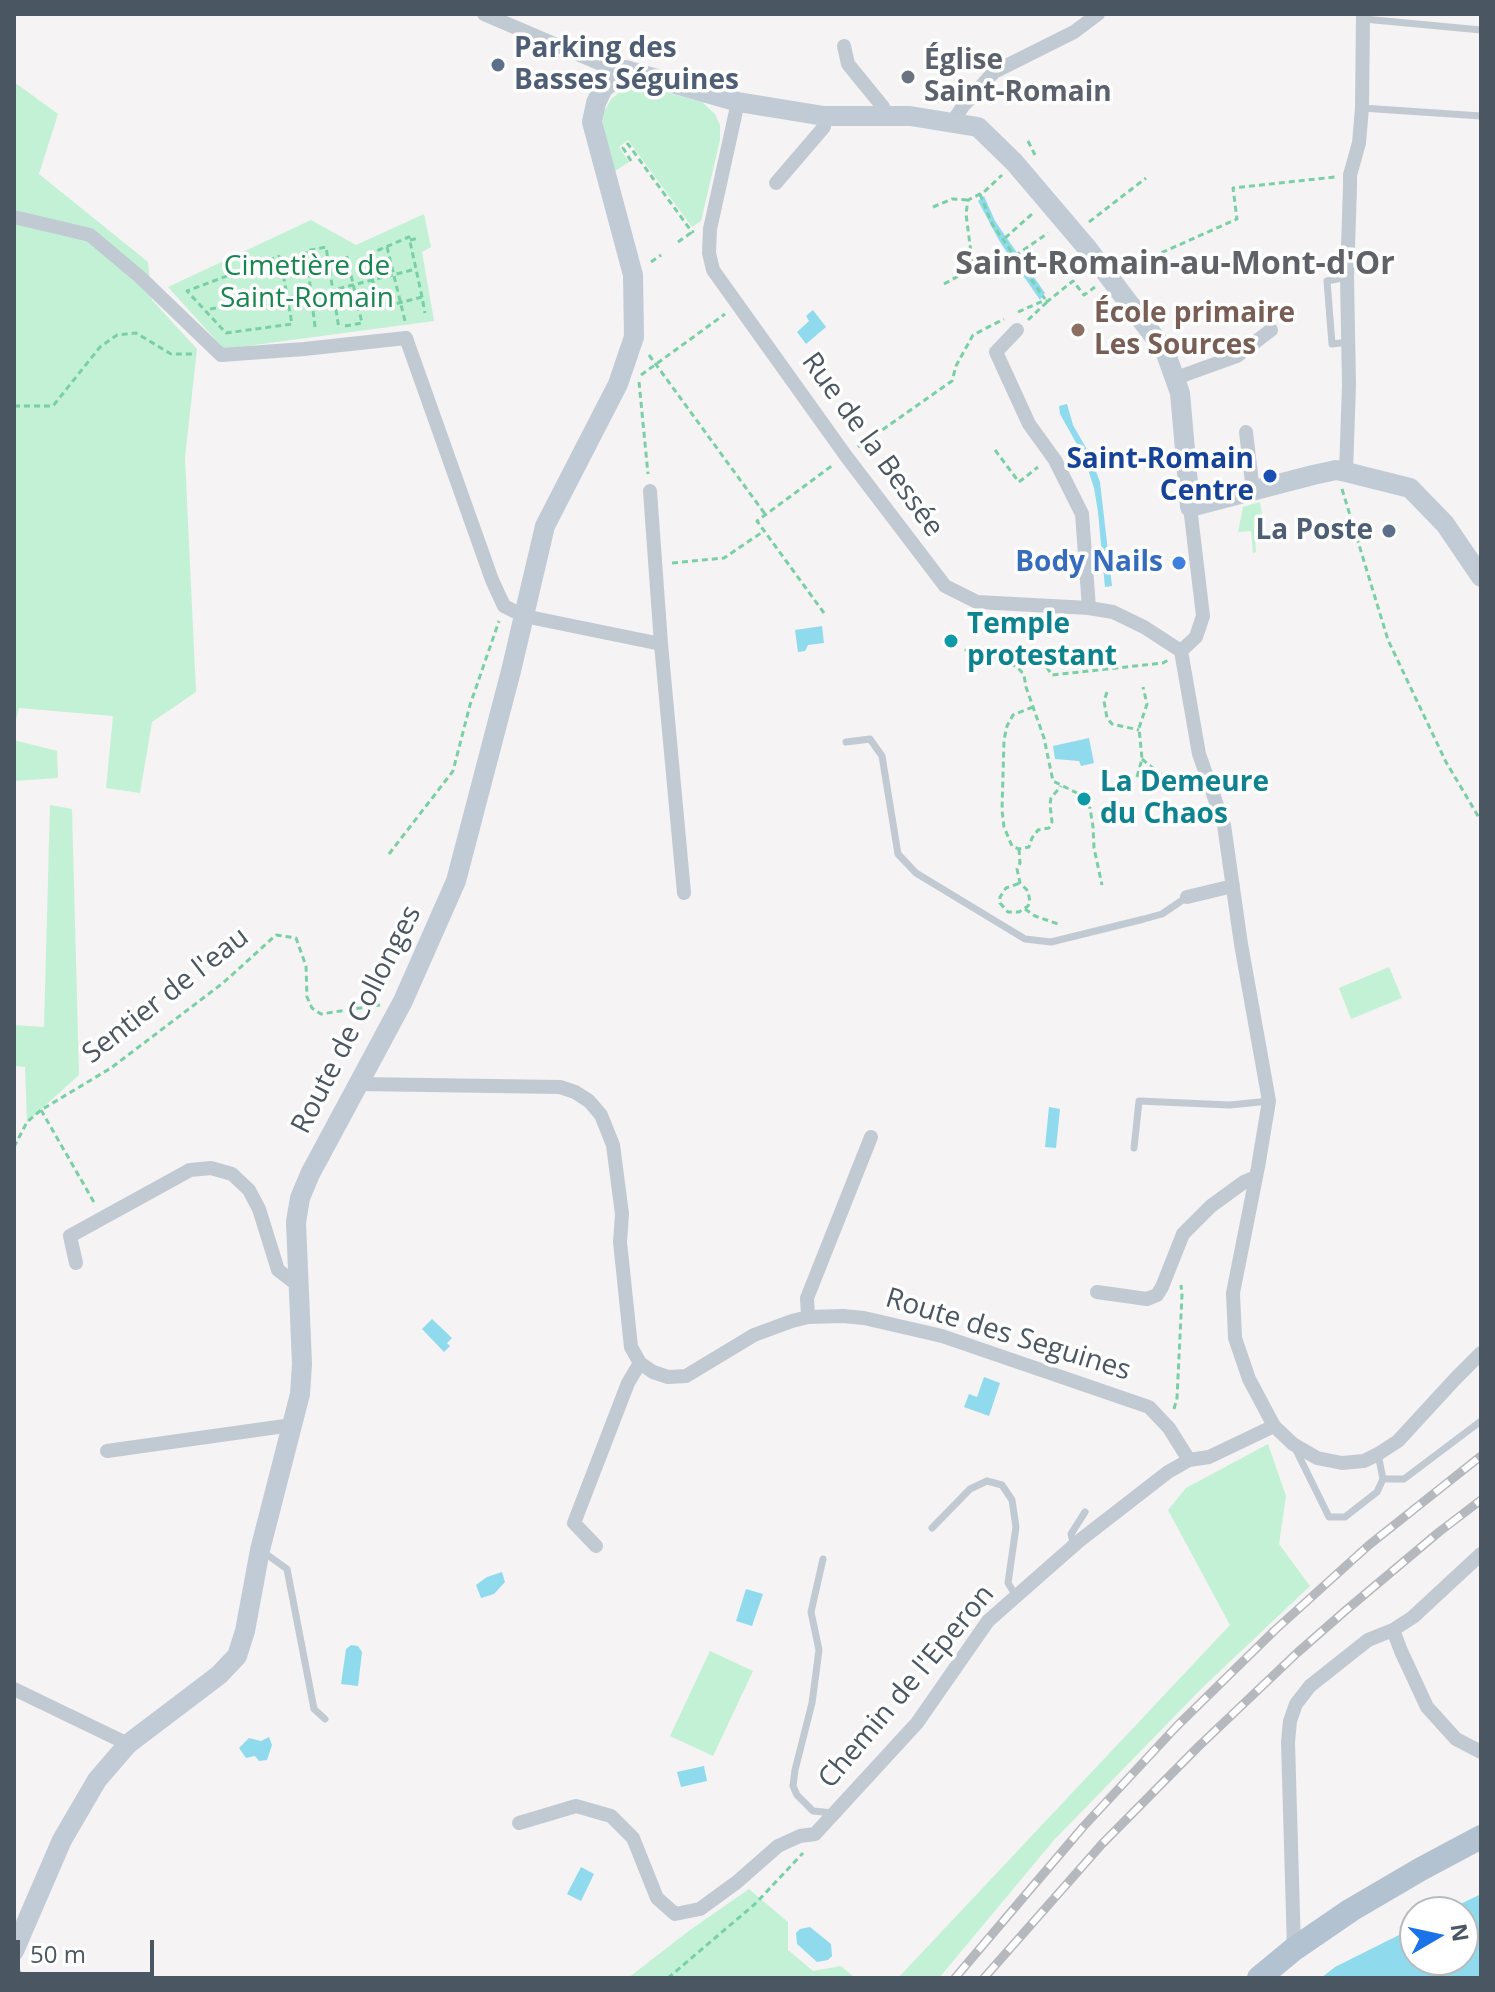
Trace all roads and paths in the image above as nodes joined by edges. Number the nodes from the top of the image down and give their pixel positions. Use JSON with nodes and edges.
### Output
{"nodes":[{"id":1,"x":484,"y":14,"type":"edge"},
{"id":2,"x":1098,"y":14,"type":"edge"},
{"id":3,"x":1364,"y":16,"type":"edge"},
{"id":4,"x":1481,"y":30,"type":"edge"},
{"id":5,"x":844,"y":46,"type":"dead end"},
{"id":6,"x":626,"y":70,"type":"junction"},
{"id":7,"x":738,"y":102,"type":"junction"},
{"id":8,"x":1362,"y":108,"type":"junction"},
{"id":9,"x":824,"y":116,"type":"junction"},
{"id":10,"x":885,"y":116,"type":"junction"},
{"id":11,"x":1481,"y":116,"type":"edge"},
{"id":12,"x":952,"y":123,"type":"junction"},
{"id":13,"x":1028,"y":141,"type":"dead end"},
{"id":14,"x":1035,"y":156,"type":"dead end"},
{"id":15,"x":631,"y":161,"type":"dead end"},
{"id":16,"x":1001,"y":175,"type":"dead end"},
{"id":17,"x":1350,"y":175,"type":"junction"},
{"id":18,"x":1146,"y":178,"type":"dead end"},
{"id":19,"x":776,"y":183,"type":"dead end"},
{"id":20,"x":980,"y":194,"type":"junction"},
{"id":21,"x":968,"y":200,"type":"junction"},
{"id":22,"x":1047,"y":201,"type":"junction"},
{"id":23,"x":933,"y":207,"type":"dead end"},
{"id":24,"x":14,"y":217,"type":"edge"},
{"id":25,"x":1069,"y":228,"type":"junction"},
{"id":26,"x":710,"y":229,"type":"junction"},
{"id":27,"x":692,"y":232,"type":"junction"},
{"id":28,"x":419,"y":238,"type":"dead end"},
{"id":29,"x":1004,"y":239,"type":"junction"},
{"id":30,"x":410,"y":240,"type":"junction"},
{"id":31,"x":678,"y":242,"type":"dead end"},
{"id":32,"x":387,"y":247,"type":"junction"},
{"id":33,"x":346,"y":253,"type":"dead end"},
{"id":34,"x":661,"y":255,"type":"dead end"},
{"id":35,"x":1015,"y":256,"type":"junction"},
{"id":36,"x":647,"y":264,"type":"dead end"},
{"id":37,"x":416,"y":269,"type":"junction"},
{"id":38,"x":394,"y":275,"type":"junction"},
{"id":39,"x":1108,"y":277,"type":"junction"},
{"id":40,"x":372,"y":281,"type":"junction"},
{"id":41,"x":944,"y":284,"type":"dead end"},
{"id":42,"x":353,"y":285,"type":"junction"},
{"id":43,"x":333,"y":290,"type":"junction"},
{"id":44,"x":311,"y":293,"type":"junction"},
{"id":45,"x":287,"y":297,"type":"junction"},
{"id":46,"x":422,"y":297,"type":"junction"},
{"id":47,"x":1047,"y":301,"type":"junction"},
{"id":48,"x":400,"y":302,"type":"junction"},
{"id":49,"x":210,"y":309,"type":"dead end"},
{"id":50,"x":425,"y":313,"type":"dead end"},
{"id":51,"x":1016,"y":313,"type":"dead end"},
{"id":52,"x":723,"y":315,"type":"dead end"},
{"id":53,"x":1003,"y":319,"type":"dead end"},
{"id":54,"x":406,"y":325,"type":"dead end"},
{"id":55,"x":345,"y":326,"type":"dead end"},
{"id":56,"x":315,"y":327,"type":"dead end"},
{"id":57,"x":1017,"y":330,"type":"joint"},
{"id":58,"x":1271,"y":330,"type":"dead end"},
{"id":59,"x":341,"y":345,"type":"junction"},
{"id":60,"x":644,"y":348,"type":"dead end"},
{"id":61,"x":221,"y":355,"type":"junction"},
{"id":62,"x":656,"y":364,"type":"junction"},
{"id":63,"x":1176,"y":378,"type":"junction"},
{"id":64,"x":14,"y":406,"type":"edge"},
{"id":65,"x":1246,"y":432,"type":"dead end"},
{"id":66,"x":862,"y":444,"type":"dead end"},
{"id":67,"x":995,"y":450,"type":"dead end"},
{"id":68,"x":838,"y":462,"type":"dead end"},
{"id":69,"x":1041,"y":466,"type":"dead end"},
{"id":70,"x":1341,"y":471,"type":"junction"},
{"id":71,"x":650,"y":491,"type":"joint"},
{"id":72,"x":1253,"y":491,"type":"junction"},
{"id":73,"x":1190,"y":507,"type":"junction"},
{"id":74,"x":766,"y":515,"type":"junction"},
{"id":75,"x":764,"y":531,"type":"junction"},
{"id":76,"x":664,"y":564,"type":"dead end"},
{"id":77,"x":1481,"y":577,"type":"edge"},
{"id":78,"x":504,"y":606,"type":"junction"},
{"id":79,"x":1089,"y":608,"type":"junction"},
{"id":80,"x":824,"y":613,"type":"dead end"},
{"id":81,"x":524,"y":616,"type":"junction"},
{"id":82,"x":661,"y":644,"type":"junction"},
{"id":83,"x":965,"y":649,"type":"dead end"},
{"id":84,"x":1181,"y":651,"type":"junction"},
{"id":85,"x":1041,"y":659,"type":"dead end"},
{"id":86,"x":1143,"y":687,"type":"dead end"},
{"id":87,"x":1107,"y":692,"type":"dead end"},
{"id":88,"x":1033,"y":707,"type":"junction"},
{"id":89,"x":1139,"y":730,"type":"junction"},
{"id":90,"x":846,"y":742,"type":"dead end"},
{"id":91,"x":1142,"y":759,"type":"junction"},
{"id":92,"x":1137,"y":777,"type":"dead end"},
{"id":93,"x":1061,"y":786,"type":"junction"},
{"id":94,"x":1175,"y":787,"type":"dead end"},
{"id":95,"x":1481,"y":821,"type":"edge"},
{"id":96,"x":1019,"y":849,"type":"junction"},
{"id":97,"x":389,"y":854,"type":"dead end"},
{"id":98,"x":1020,"y":883,"type":"junction"},
{"id":99,"x":1102,"y":885,"type":"dead end"},
{"id":100,"x":1233,"y":886,"type":"junction"},
{"id":101,"x":684,"y":893,"type":"dead end"},
{"id":102,"x":1187,"y":897,"type":"joint"},
{"id":103,"x":1025,"y":909,"type":"junction"},
{"id":104,"x":1061,"y":925,"type":"dead end"},
{"id":105,"x":403,"y":1001,"type":"junction"},
{"id":106,"x":359,"y":1084,"type":"junction"},
{"id":107,"x":1269,"y":1101,"type":"junction"},
{"id":108,"x":41,"y":1110,"type":"junction"},
{"id":109,"x":871,"y":1137,"type":"dead end"},
{"id":110,"x":14,"y":1147,"type":"edge"},
{"id":111,"x":1134,"y":1148,"type":"dead end"},
{"id":112,"x":1256,"y":1177,"type":"junction"},
{"id":113,"x":103,"y":1219,"type":"junction"},
{"id":114,"x":76,"y":1263,"type":"dead end"},
{"id":115,"x":1181,"y":1283,"type":"dead end"},
{"id":116,"x":299,"y":1286,"type":"junction"},
{"id":117,"x":1097,"y":1292,"type":"dead end"},
{"id":118,"x":808,"y":1317,"type":"junction"},
{"id":119,"x":1481,"y":1353,"type":"edge"},
{"id":120,"x":640,"y":1363,"type":"junction"},
{"id":121,"x":1481,"y":1421,"type":"edge"},
{"id":122,"x":292,"y":1425,"type":"junction"},
{"id":123,"x":1274,"y":1426,"type":"junction"},
{"id":124,"x":1169,"y":1428,"type":"junction"},
{"id":125,"x":1293,"y":1444,"type":"junction"},
{"id":126,"x":107,"y":1451,"type":"dead end"},
{"id":127,"x":1378,"y":1454,"type":"junction"},
{"id":128,"x":1189,"y":1460,"type":"junction"},
{"id":129,"x":1383,"y":1479,"type":"junction"},
{"id":130,"x":1085,"y":1512,"type":"dead end"},
{"id":131,"x":932,"y":1528,"type":"dead end"},
{"id":132,"x":1074,"y":1545,"type":"junction"},
{"id":133,"x":596,"y":1546,"type":"dead end"},
{"id":134,"x":260,"y":1550,"type":"junction"},
{"id":135,"x":1481,"y":1554,"type":"edge"},
{"id":136,"x":823,"y":1559,"type":"dead end"},
{"id":137,"x":1016,"y":1596,"type":"junction"},
{"id":138,"x":1393,"y":1630,"type":"junction"},
{"id":139,"x":14,"y":1689,"type":"edge"},
{"id":140,"x":325,"y":1719,"type":"dead end"},
{"id":141,"x":128,"y":1744,"type":"junction"},
{"id":142,"x":1481,"y":1752,"type":"edge"},
{"id":143,"x":835,"y":1813,"type":"junction"},
{"id":144,"x":519,"y":1823,"type":"dead end"},
{"id":145,"x":815,"y":1834,"type":"junction"},
{"id":146,"x":1481,"y":1837,"type":"edge"},
{"id":147,"x":1294,"y":1949,"type":"junction"},
{"id":148,"x":14,"y":1951,"type":"edge"},
{"id":149,"x":668,"y":1978,"type":"edge"},
{"id":150,"x":1259,"y":1978,"type":"edge"}],
"edges":[{"from":1,"to":6,"type":"street"},
{"from":2,"to":12,"type":"street"},
{"from":3,"to":4,"type":"lane"},
{"from":3,"to":8,"type":"street"},
{"from":5,"to":10,"type":"street"},
{"from":6,"to":7,"type":"main road"},
{"from":6,"to":81,"type":"main road","name":"Route de Collonges"},
{"from":7,"to":9,"type":"main road"},
{"from":7,"to":26,"type":"street","name":"Rue de la Bessée"},
{"from":8,"to":11,"type":"lane"},
{"from":8,"to":17,"type":"street"},
{"from":9,"to":10,"type":"main road"},
{"from":9,"to":19,"type":"street"},
{"from":10,"to":12,"type":"main road"},
{"from":12,"to":22,"type":"main road"},
{"from":13,"to":14,"type":"path"},
{"from":15,"to":27,"type":"path"},
{"from":16,"to":20,"type":"path"},
{"from":17,"to":39,"type":"path"},
{"from":17,"to":70,"type":"street"},
{"from":18,"to":25,"type":"path"},
{"from":20,"to":21,"type":"path"},
{"from":20,"to":29,"type":"path"},
{"from":21,"to":23,"type":"path"},
{"from":21,"to":41,"type":"path"},
{"from":22,"to":25,"type":"main road"},
{"from":22,"to":29,"type":"path"},
{"from":24,"to":61,"type":"street"},
{"from":25,"to":35,"type":"path"},
{"from":25,"to":39,"type":"main road"},
{"from":26,"to":27,"type":"path"},
{"from":26,"to":79,"type":"street","name":"Rue de la Bessée"},
{"from":27,"to":31,"type":"path"},
{"from":28,"to":30,"type":"path"},
{"from":29,"to":35,"type":"path"},
{"from":30,"to":32,"type":"path"},
{"from":30,"to":37,"type":"path"},
{"from":32,"to":38,"type":"path"},
{"from":32,"to":40,"type":"path"},
{"from":33,"to":42,"type":"path"},
{"from":34,"to":36,"type":"path"},
{"from":35,"to":47,"type":"path"},
{"from":37,"to":38,"type":"path"},
{"from":37,"to":46,"type":"path"},
{"from":38,"to":40,"type":"path"},
{"from":38,"to":48,"type":"path"},
{"from":39,"to":47,"type":"path"},
{"from":39,"to":63,"type":"main road"},
{"from":40,"to":42,"type":"path"},
{"from":40,"to":48,"type":"path"},
{"from":42,"to":43,"type":"path"},
{"from":42,"to":55,"type":"path"},
{"from":43,"to":44,"type":"path"},
{"from":43,"to":44,"type":"path"},
{"from":43,"to":59,"type":"path"},
{"from":44,"to":45,"type":"path"},
{"from":44,"to":56,"type":"path"},
{"from":45,"to":45,"type":"path"},
{"from":45,"to":49,"type":"path"},
{"from":46,"to":48,"type":"path"},
{"from":46,"to":50,"type":"path"},
{"from":47,"to":51,"type":"path"},
{"from":47,"to":57,"type":"path"},
{"from":48,"to":54,"type":"path"},
{"from":52,"to":62,"type":"path"},
{"from":53,"to":66,"type":"path"},
{"from":57,"to":79,"type":"street"},
{"from":58,"to":63,"type":"street"},
{"from":59,"to":61,"type":"street"},
{"from":59,"to":78,"type":"street"},
{"from":60,"to":62,"type":"path"},
{"from":61,"to":64,"type":"path"},
{"from":62,"to":71,"type":"path"},
{"from":62,"to":74,"type":"path"},
{"from":63,"to":73,"type":"main road"},
{"from":65,"to":72,"type":"street"},
{"from":67,"to":69,"type":"path"},
{"from":68,"to":74,"type":"path"},
{"from":70,"to":72,"type":"main road"},
{"from":70,"to":77,"type":"main road"},
{"from":70,"to":95,"type":"path"},
{"from":71,"to":82,"type":"street"},
{"from":72,"to":73,"type":"main road"},
{"from":73,"to":84,"type":"street"},
{"from":74,"to":75,"type":"path"},
{"from":75,"to":76,"type":"path"},
{"from":75,"to":80,"type":"path"},
{"from":78,"to":81,"type":"street"},
{"from":78,"to":97,"type":"path"},
{"from":79,"to":84,"type":"street","name":"Rue de la Bessée"},
{"from":81,"to":82,"type":"street"},
{"from":81,"to":105,"type":"main road","name":"Route de Collonges"},
{"from":82,"to":101,"type":"street"},
{"from":83,"to":88,"type":"path"},
{"from":84,"to":85,"type":"path"},
{"from":84,"to":100,"type":"street"},
{"from":86,"to":89,"type":"path"},
{"from":87,"to":89,"type":"path"},
{"from":88,"to":93,"type":"path"},
{"from":88,"to":96,"type":"path"},
{"from":89,"to":91,"type":"path"},
{"from":90,"to":102,"type":"lane"},
{"from":91,"to":92,"type":"path"},
{"from":91,"to":94,"type":"path"},
{"from":93,"to":96,"type":"path"},
{"from":93,"to":99,"type":"path"},
{"from":96,"to":98,"type":"path"},
{"from":98,"to":103,"type":"path"},
{"from":98,"to":103,"type":"path"},
{"from":100,"to":102,"type":"street"},
{"from":100,"to":107,"type":"street"},
{"from":103,"to":104,"type":"path"},
{"from":105,"to":106,"type":"main road","name":"Route de Collonges"},
{"from":105,"to":108,"type":"path","name":"Sentier de l'eau"},
{"from":106,"to":116,"type":"main road","name":"Route de Collonges"},
{"from":106,"to":120,"type":"street"},
{"from":107,"to":111,"type":"lane"},
{"from":107,"to":112,"type":"street"},
{"from":108,"to":110,"type":"path","name":"Sentier de l'eau"},
{"from":108,"to":113,"type":"path"},
{"from":109,"to":118,"type":"street"},
{"from":112,"to":117,"type":"street"},
{"from":112,"to":123,"type":"street"},
{"from":113,"to":114,"type":"street"},
{"from":113,"to":116,"type":"street"},
{"from":115,"to":124,"type":"path"},
{"from":116,"to":122,"type":"main road","name":"Route de Collonges"},
{"from":118,"to":120,"type":"street","name":"Route des Seguines"},
{"from":118,"to":124,"type":"street","name":"Route des Seguines"},
{"from":119,"to":127,"type":"street"},
{"from":120,"to":133,"type":"street"},
{"from":121,"to":129,"type":"lane"},
{"from":122,"to":126,"type":"street"},
{"from":122,"to":134,"type":"main road","name":"Route de Collonges"},
{"from":123,"to":125,"type":"street"},
{"from":123,"to":128,"type":"street"},
{"from":124,"to":128,"type":"street","name":"Route des Seguines"},
{"from":125,"to":127,"type":"street"},
{"from":125,"to":129,"type":"lane"},
{"from":127,"to":129,"type":"lane"},
{"from":128,"to":132,"type":"street","name":"Chemin de l'Eperon"},
{"from":130,"to":132,"type":"lane"},
{"from":131,"to":137,"type":"lane"},
{"from":132,"to":137,"type":"street","name":"Chemin de l'Eperon"},
{"from":134,"to":140,"type":"lane"},
{"from":134,"to":141,"type":"main road","name":"Route de Collonges"},
{"from":135,"to":138,"type":"street"},
{"from":136,"to":143,"type":"lane"},
{"from":137,"to":143,"type":"street","name":"Chemin de l'Eperon"},
{"from":138,"to":142,"type":"street"},
{"from":138,"to":147,"type":"street"},
{"from":139,"to":141,"type":"street"},
{"from":141,"to":148,"type":"main road","name":"Route de Collonges"},
{"from":143,"to":145,"type":"street","name":"Chemin de l'Eperon"},
{"from":144,"to":145,"type":"street","name":"Chemin de l'Eperon"},
{"from":145,"to":149,"type":"path"},
{"from":146,"to":147,"type":"main road"},
{"from":147,"to":150,"type":"main road"}]}
